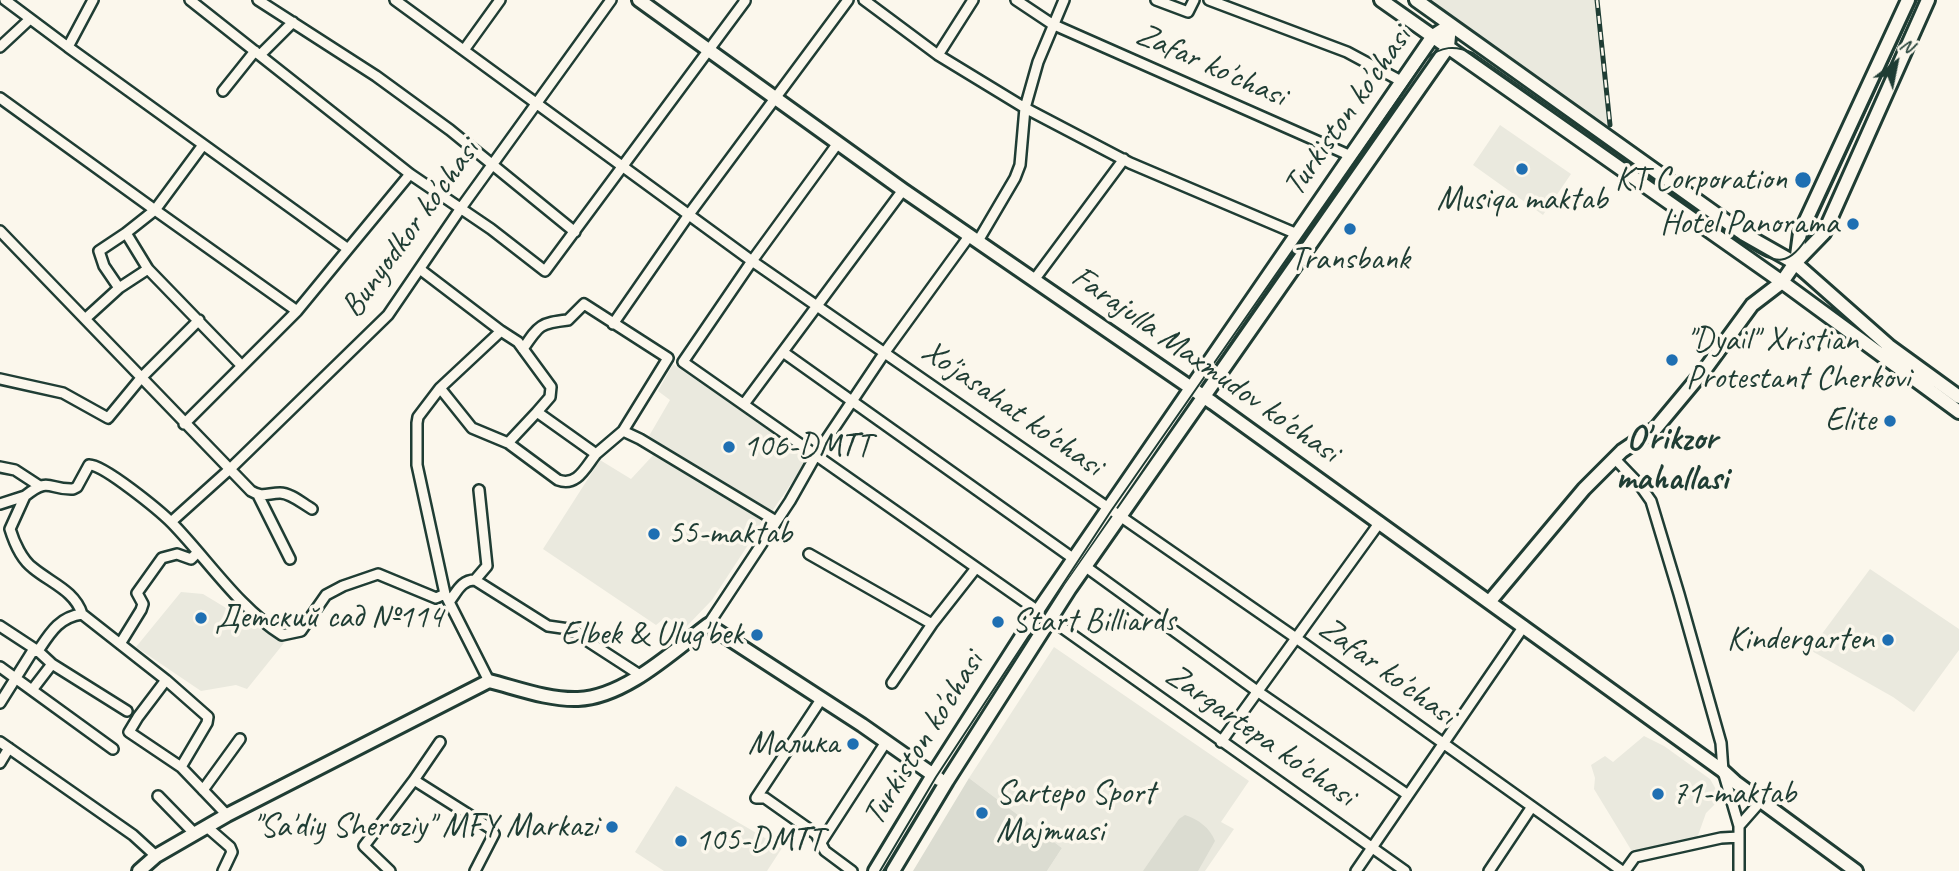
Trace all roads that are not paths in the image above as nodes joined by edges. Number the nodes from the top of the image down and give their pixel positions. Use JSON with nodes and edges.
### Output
{"nodes":[{"id":1,"x":5,"y":0,"type":"edge"},
{"id":2,"x":93,"y":0,"type":"edge"},
{"id":3,"x":190,"y":0,"type":"edge"},
{"id":4,"x":258,"y":0,"type":"edge"},
{"id":5,"x":396,"y":0,"type":"edge"},
{"id":6,"x":499,"y":0,"type":"edge"},
{"id":7,"x":611,"y":0,"type":"edge"},
{"id":8,"x":639,"y":0,"type":"edge"},
{"id":9,"x":744,"y":0,"type":"edge"},
{"id":10,"x":848,"y":0,"type":"edge"},
{"id":11,"x":864,"y":0,"type":"edge"},
{"id":12,"x":973,"y":0,"type":"edge"},
{"id":13,"x":1016,"y":0,"type":"edge"},
{"id":14,"x":1064,"y":0,"type":"edge"},
{"id":15,"x":1156,"y":0,"type":"edge"},
{"id":16,"x":1194,"y":0,"type":"edge"},
{"id":17,"x":1209,"y":0,"type":"edge"},
{"id":18,"x":1381,"y":0,"type":"edge"},
{"id":19,"x":1416,"y":0,"type":"edge"},
{"id":20,"x":1908,"y":0,"type":"edge"},
{"id":21,"x":1928,"y":0,"type":"edge"},
{"id":22,"x":30,"y":19,"type":"junction"},
{"id":23,"x":293,"y":22,"type":"junction"},
{"id":24,"x":1052,"y":24,"type":"junction"},
{"id":25,"x":1450,"y":25,"type":"junction"},
{"id":26,"x":1433,"y":36,"type":"junction"},
{"id":27,"x":0,"y":47,"type":"edge"},
{"id":28,"x":68,"y":47,"type":"junction"},
{"id":29,"x":1448,"y":47,"type":"junction"},
{"id":30,"x":464,"y":50,"type":"junction"},
{"id":31,"x":710,"y":51,"type":"junction"},
{"id":32,"x":257,"y":53,"type":"junction"},
{"id":33,"x":938,"y":55,"type":"junction"},
{"id":34,"x":1401,"y":81,"type":"junction"},
{"id":35,"x":222,"y":91,"type":"dead end"},
{"id":36,"x":0,"y":98,"type":"edge"},
{"id":37,"x":775,"y":98,"type":"junction"},
{"id":38,"x":536,"y":103,"type":"junction"},
{"id":39,"x":1025,"y":108,"type":"junction"},
{"id":40,"x":838,"y":143,"type":"junction"},
{"id":41,"x":203,"y":145,"type":"junction"},
{"id":42,"x":1351,"y":156,"type":"junction"},
{"id":43,"x":1124,"y":159,"type":"junction"},
{"id":44,"x":492,"y":164,"type":"junction"},
{"id":45,"x":624,"y":167,"type":"junction"},
{"id":46,"x":410,"y":174,"type":"junction"},
{"id":47,"x":903,"y":190,"type":"junction"},
{"id":48,"x":461,"y":208,"type":"junction"},
{"id":49,"x":155,"y":209,"type":"junction"},
{"id":50,"x":690,"y":214,"type":"junction"},
{"id":51,"x":0,"y":231,"type":"edge"},
{"id":52,"x":575,"y":232,"type":"junction"},
{"id":53,"x":126,"y":233,"type":"junction"},
{"id":54,"x":1297,"y":234,"type":"junction"},
{"id":55,"x":974,"y":238,"type":"junction"},
{"id":56,"x":348,"y":249,"type":"junction"},
{"id":57,"x":752,"y":261,"type":"junction"},
{"id":58,"x":1796,"y":263,"type":"junction"},
{"id":59,"x":148,"y":269,"type":"junction"},
{"id":60,"x":421,"y":270,"type":"junction"},
{"id":61,"x":1034,"y":280,"type":"junction"},
{"id":62,"x":1782,"y":282,"type":"junction"},
{"id":63,"x":119,"y":288,"type":"junction"},
{"id":64,"x":817,"y":306,"type":"junction"},
{"id":65,"x":298,"y":311,"type":"junction"},
{"id":66,"x":85,"y":319,"type":"junction"},
{"id":67,"x":200,"y":320,"type":"junction"},
{"id":68,"x":613,"y":324,"type":"junction"},
{"id":69,"x":500,"y":331,"type":"junction"},
{"id":70,"x":523,"y":349,"type":"junction"},
{"id":71,"x":783,"y":352,"type":"junction"},
{"id":72,"x":885,"y":352,"type":"junction"},
{"id":73,"x":242,"y":366,"type":"junction"},
{"id":74,"x":141,"y":378,"type":"junction"},
{"id":75,"x":0,"y":379,"type":"edge"},
{"id":76,"x":1191,"y":387,"type":"junction"},
{"id":77,"x":440,"y":388,"type":"junction"},
{"id":78,"x":1205,"y":397,"type":"junction"},
{"id":79,"x":1959,"y":397,"type":"edge"},
{"id":80,"x":852,"y":402,"type":"junction"},
{"id":81,"x":744,"y":404,"type":"junction"},
{"id":82,"x":537,"y":412,"type":"junction"},
{"id":83,"x":1959,"y":412,"type":"edge"},
{"id":84,"x":184,"y":424,"type":"junction"},
{"id":85,"x":623,"y":431,"type":"junction"},
{"id":86,"x":508,"y":443,"type":"junction"},
{"id":87,"x":596,"y":454,"type":"junction"},
{"id":88,"x":816,"y":455,"type":"junction"},
{"id":89,"x":1614,"y":458,"type":"junction"},
{"id":90,"x":0,"y":467,"type":"edge"},
{"id":91,"x":230,"y":468,"type":"junction"},
{"id":92,"x":38,"y":485,"type":"junction"},
{"id":93,"x":479,"y":491,"type":"dead end"},
{"id":94,"x":258,"y":495,"type":"junction"},
{"id":95,"x":25,"y":496,"type":"junction"},
{"id":96,"x":0,"y":504,"type":"edge"},
{"id":97,"x":312,"y":509,"type":"dead end"},
{"id":98,"x":1108,"y":509,"type":"junction"},
{"id":99,"x":1120,"y":517,"type":"junction"},
{"id":100,"x":776,"y":521,"type":"junction"},
{"id":101,"x":171,"y":522,"type":"junction"},
{"id":102,"x":1380,"y":522,"type":"junction"},
{"id":103,"x":198,"y":552,"type":"junction"},
{"id":104,"x":808,"y":554,"type":"dead end"},
{"id":105,"x":290,"y":559,"type":"dead end"},
{"id":106,"x":1074,"y":559,"type":"junction"},
{"id":107,"x":1086,"y":567,"type":"junction"},
{"id":108,"x":976,"y":568,"type":"junction"},
{"id":109,"x":475,"y":580,"type":"junction"},
{"id":110,"x":447,"y":598,"type":"junction"},
{"id":111,"x":1490,"y":601,"type":"junction"},
{"id":112,"x":1038,"y":611,"type":"junction"},
{"id":113,"x":82,"y":614,"type":"junction"},
{"id":114,"x":1050,"y":619,"type":"junction"},
{"id":115,"x":932,"y":624,"type":"junction"},
{"id":116,"x":708,"y":625,"type":"junction"},
{"id":117,"x":0,"y":626,"type":"edge"},
{"id":118,"x":1524,"y":626,"type":"junction"},
{"id":119,"x":1296,"y":638,"type":"junction"},
{"id":120,"x":120,"y":644,"type":"junction"},
{"id":121,"x":38,"y":651,"type":"junction"},
{"id":122,"x":52,"y":664,"type":"junction"},
{"id":123,"x":0,"y":667,"type":"edge"},
{"id":124,"x":640,"y":675,"type":"junction"},
{"id":125,"x":15,"y":678,"type":"junction"},
{"id":126,"x":166,"y":680,"type":"junction"},
{"id":127,"x":489,"y":681,"type":"junction"},
{"id":128,"x":892,"y":683,"type":"dead end"},
{"id":129,"x":32,"y":690,"type":"junction"},
{"id":130,"x":1256,"y":691,"type":"junction"},
{"id":131,"x":821,"y":698,"type":"junction"},
{"id":132,"x":0,"y":703,"type":"edge"},
{"id":133,"x":127,"y":711,"type":"dead end"},
{"id":134,"x":240,"y":739,"type":"dead end"},
{"id":135,"x":0,"y":742,"type":"edge"},
{"id":136,"x":440,"y":742,"type":"dead end"},
{"id":137,"x":886,"y":742,"type":"junction"},
{"id":138,"x":1222,"y":742,"type":"junction"},
{"id":139,"x":1444,"y":744,"type":"junction"},
{"id":140,"x":9,"y":748,"type":"junction"},
{"id":141,"x":113,"y":749,"type":"dead end"},
{"id":142,"x":0,"y":763,"type":"edge"},
{"id":143,"x":181,"y":767,"type":"junction"},
{"id":144,"x":1723,"y":771,"type":"junction"},
{"id":145,"x":933,"y":775,"type":"junction"},
{"id":146,"x":414,"y":780,"type":"junction"},
{"id":147,"x":947,"y":782,"type":"junction"},
{"id":148,"x":203,"y":790,"type":"junction"},
{"id":149,"x":1408,"y":795,"type":"junction"},
{"id":150,"x":158,"y":796,"type":"dead end"},
{"id":151,"x":1760,"y":801,"type":"junction"},
{"id":152,"x":1531,"y":808,"type":"junction"},
{"id":153,"x":227,"y":815,"type":"junction"},
{"id":154,"x":1739,"y":826,"type":"junction"},
{"id":155,"x":207,"y":827,"type":"junction"},
{"id":156,"x":195,"y":834,"type":"junction"},
{"id":157,"x":1739,"y":837,"type":"junction"},
{"id":158,"x":820,"y":844,"type":"junction"},
{"id":159,"x":1373,"y":848,"type":"junction"},
{"id":160,"x":156,"y":856,"type":"junction"},
{"id":161,"x":139,"y":871,"type":"edge"},
{"id":162,"x":223,"y":871,"type":"edge"},
{"id":163,"x":390,"y":871,"type":"edge"},
{"id":164,"x":475,"y":871,"type":"edge"},
{"id":165,"x":852,"y":871,"type":"edge"},
{"id":166,"x":875,"y":871,"type":"edge"},
{"id":167,"x":893,"y":871,"type":"edge"},
{"id":168,"x":1356,"y":871,"type":"edge"},
{"id":169,"x":1405,"y":871,"type":"edge"},
{"id":170,"x":1489,"y":871,"type":"edge"},
{"id":171,"x":1624,"y":871,"type":"edge"},
{"id":172,"x":1739,"y":871,"type":"edge"},
{"id":173,"x":1856,"y":871,"type":"edge"}],
"edges":[{"from":1,"to":22,"type":"street"},
{"from":2,"to":28,"type":"street"},
{"from":3,"to":32,"type":"street"},
{"from":4,"to":23,"type":"street"},
{"from":5,"to":30,"type":"street"},
{"from":6,"to":30,"type":"street"},
{"from":7,"to":38,"type":"street","name":"Bunyodkor ko'chasi"},
{"from":8,"to":31,"type":"main road","name":"Farajulla Maxmudov ko'chasi"},
{"from":9,"to":31,"type":"street"},
{"from":10,"to":37,"type":"street"},
{"from":11,"to":33,"type":"street"},
{"from":12,"to":33,"type":"street"},
{"from":13,"to":24,"type":"street","name":"Zafar ko'chasi"},
{"from":14,"to":24,"type":"street","name":"Xo'jasahat ko'chasi"},
{"from":15,"to":16,"type":"street"},
{"from":17,"to":34,"type":"street"},
{"from":18,"to":26,"type":"main road"},
{"from":19,"to":25,"type":"main road"},
{"from":20,"to":58,"type":"main road"},
{"from":21,"to":58,"type":"main road"},
{"from":22,"to":27,"type":"street"},
{"from":22,"to":28,"type":"street"},
{"from":23,"to":32,"type":"street"},
{"from":23,"to":44,"type":"street"},
{"from":24,"to":39,"type":"street","name":"Xo'jasahat ko'chasi"},
{"from":24,"to":42,"type":"street","name":"Zafar ko'chasi"},
{"from":25,"to":26,"type":"main road","name":"Turkiston ko'chasi"},
{"from":25,"to":29,"type":"main road","name":"Turkiston ko'chasi"},
{"from":25,"to":58,"type":"main road"},
{"from":26,"to":29,"type":"main road"},
{"from":26,"to":34,"type":"main road","name":"Turkiston ko'chasi"},
{"from":28,"to":41,"type":"street"},
{"from":29,"to":62,"type":"main road"},
{"from":29,"to":78,"type":"main road","name":"Turkiston ko'chasi"},
{"from":30,"to":38,"type":"street"},
{"from":31,"to":37,"type":"main road","name":"Farajulla Maxmudov ko'chasi"},
{"from":31,"to":45,"type":"street"},
{"from":32,"to":35,"type":"street"},
{"from":32,"to":46,"type":"street"},
{"from":33,"to":39,"type":"street"},
{"from":34,"to":42,"type":"main road","name":"Turkiston ko'chasi"},
{"from":36,"to":49,"type":"street"},
{"from":37,"to":40,"type":"main road","name":"Farajulla Maxmudov ko'chasi"},
{"from":37,"to":50,"type":"street"},
{"from":38,"to":44,"type":"street","name":"Bunyodkor ko'chasi"},
{"from":38,"to":45,"type":"street"},
{"from":39,"to":43,"type":"street"},
{"from":39,"to":55,"type":"street","name":"Xo'jasahat ko'chasi"},
{"from":40,"to":47,"type":"main road","name":"Farajulla Maxmudov ko'chasi"},
{"from":40,"to":57,"type":"street"},
{"from":41,"to":49,"type":"street"},
{"from":41,"to":56,"type":"street"},
{"from":42,"to":54,"type":"main road","name":"Turkiston ko'chasi"},
{"from":43,"to":54,"type":"street"},
{"from":43,"to":61,"type":"street"},
{"from":44,"to":48,"type":"street","name":"Bunyodkor ko'chasi"},
{"from":44,"to":52,"type":"street"},
{"from":45,"to":50,"type":"street"},
{"from":45,"to":52,"type":"street"},
{"from":46,"to":48,"type":"street"},
{"from":46,"to":56,"type":"street"},
{"from":47,"to":55,"type":"main road","name":"Farajulla Maxmudov ko'chasi"},
{"from":47,"to":64,"type":"street"},
{"from":48,"to":52,"type":"street"},
{"from":48,"to":60,"type":"street","name":"Bunyodkor ko'chasi"},
{"from":49,"to":53,"type":"street"},
{"from":49,"to":65,"type":"street"},
{"from":50,"to":57,"type":"street"},
{"from":50,"to":68,"type":"street"},
{"from":51,"to":66,"type":"street"},
{"from":53,"to":59,"type":"street"},
{"from":53,"to":63,"type":"street"},
{"from":54,"to":76,"type":"main road","name":"Turkiston ko'chasi"},
{"from":55,"to":61,"type":"main road","name":"Farajulla Maxmudov ko'chasi"},
{"from":55,"to":72,"type":"street","name":"Xo'jasahat ko'chasi"},
{"from":56,"to":65,"type":"street"},
{"from":57,"to":64,"type":"street"},
{"from":57,"to":81,"type":"street"},
{"from":58,"to":62,"type":"main road"},
{"from":58,"to":79,"type":"main road"},
{"from":59,"to":63,"type":"street"},
{"from":59,"to":67,"type":"street"},
{"from":60,"to":69,"type":"street"},
{"from":60,"to":91,"type":"street","name":"Bunyodkor ko'chasi"},
{"from":61,"to":76,"type":"main road","name":"Farajulla Maxmudov ko'chasi"},
{"from":62,"to":83,"type":"main road"},
{"from":62,"to":89,"type":"main road"},
{"from":63,"to":66,"type":"street"},
{"from":64,"to":71,"type":"street"},
{"from":64,"to":72,"type":"street"},
{"from":65,"to":73,"type":"street"},
{"from":66,"to":74,"type":"street"},
{"from":67,"to":73,"type":"street"},
{"from":67,"to":74,"type":"street"},
{"from":68,"to":70,"type":"street"},
{"from":68,"to":85,"type":"street"},
{"from":69,"to":70,"type":"street"},
{"from":69,"to":77,"type":"street"},
{"from":70,"to":82,"type":"street"},
{"from":71,"to":80,"type":"street"},
{"from":71,"to":81,"type":"street"},
{"from":72,"to":80,"type":"street","name":"Xo'jasahat ko'chasi"},
{"from":72,"to":98,"type":"street","name":"Xo'jasahat ko'chasi"},
{"from":73,"to":84,"type":"street"},
{"from":74,"to":75,"type":"street"},
{"from":74,"to":84,"type":"street"},
{"from":76,"to":78,"type":"main road","name":"Farajulla Maxmudov ko'chasi"},
{"from":76,"to":98,"type":"main road","name":"Turkiston ko'chasi"},
{"from":77,"to":86,"type":"street"},
{"from":77,"to":110,"type":"street"},
{"from":78,"to":99,"type":"main road","name":"Turkiston ko'chasi"},
{"from":78,"to":102,"type":"main road","name":"Farajulla Maxmudov ko'chasi"},
{"from":80,"to":88,"type":"street","name":"Xo'jasahat ko'chasi"},
{"from":80,"to":106,"type":"street"},
{"from":81,"to":88,"type":"street"},
{"from":82,"to":86,"type":"street"},
{"from":82,"to":87,"type":"street"},
{"from":84,"to":91,"type":"street"},
{"from":85,"to":87,"type":"street"},
{"from":85,"to":100,"type":"street"},
{"from":86,"to":87,"type":"street"},
{"from":88,"to":100,"type":"street","name":"Xo'jasahat ko'chasi"},
{"from":88,"to":108,"type":"street"},
{"from":89,"to":111,"type":"main road"},
{"from":89,"to":144,"type":"street"},
{"from":90,"to":92,"type":"street"},
{"from":91,"to":94,"type":"street"},
{"from":91,"to":101,"type":"street","name":"Bunyodkor ko'chasi"},
{"from":92,"to":95,"type":"street"},
{"from":92,"to":101,"type":"street"},
{"from":93,"to":109,"type":"street"},
{"from":94,"to":97,"type":"street"},
{"from":94,"to":105,"type":"street"},
{"from":95,"to":96,"type":"street"},
{"from":95,"to":113,"type":"street"},
{"from":98,"to":99,"type":"street","name":"Xo'jasahat ko'chasi"},
{"from":98,"to":106,"type":"main road","name":"Turkiston ko'chasi"},
{"from":99,"to":107,"type":"main road","name":"Turkiston ko'chasi"},
{"from":99,"to":119,"type":"street","name":"Zafar ko'chasi"},
{"from":100,"to":116,"type":"street","name":"Xo'jasahat ko'chasi"},
{"from":101,"to":103,"type":"street"},
{"from":102,"to":111,"type":"main road","name":"Farajulla Maxmudov ko'chasi"},
{"from":102,"to":119,"type":"street"},
{"from":103,"to":110,"type":"street"},
{"from":103,"to":120,"type":"street"},
{"from":104,"to":115,"type":"street"},
{"from":106,"to":112,"type":"main road","name":"Turkiston ko'chasi"},
{"from":107,"to":114,"type":"main road","name":"Turkiston ko'chasi"},
{"from":107,"to":130,"type":"street"},
{"from":108,"to":112,"type":"street"},
{"from":108,"to":115,"type":"street"},
{"from":109,"to":110,"type":"street"},
{"from":109,"to":124,"type":"street"},
{"from":110,"to":127,"type":"street"},
{"from":111,"to":118,"type":"main road","name":"Farajulla Maxmudov ko'chasi"},
{"from":112,"to":145,"type":"main road","name":"Turkiston ko'chasi"},
{"from":113,"to":120,"type":"street"},
{"from":113,"to":121,"type":"street"},
{"from":114,"to":138,"type":"street","name":"Zargartepa ko'chasi"},
{"from":114,"to":147,"type":"main road","name":"Turkiston ko'chasi"},
{"from":115,"to":128,"type":"street"},
{"from":116,"to":124,"type":"main road"},
{"from":116,"to":131,"type":"main road"},
{"from":117,"to":121,"type":"street"},
{"from":118,"to":139,"type":"street"},
{"from":118,"to":144,"type":"main road","name":"Farajulla Maxmudov ko'chasi"},
{"from":119,"to":130,"type":"street"},
{"from":119,"to":139,"type":"street","name":"Zafar ko'chasi"},
{"from":120,"to":126,"type":"street"},
{"from":121,"to":122,"type":"street"},
{"from":121,"to":125,"type":"street"},
{"from":122,"to":129,"type":"street"},
{"from":122,"to":133,"type":"street"},
{"from":123,"to":125,"type":"street"},
{"from":124,"to":127,"type":"main road"},
{"from":125,"to":129,"type":"street"},
{"from":125,"to":132,"type":"street"},
{"from":126,"to":143,"type":"street"},
{"from":126,"to":143,"type":"street"},
{"from":127,"to":153,"type":"main road"},
{"from":129,"to":141,"type":"street"},
{"from":130,"to":138,"type":"street"},
{"from":130,"to":149,"type":"street"},
{"from":131,"to":137,"type":"main road"},
{"from":131,"to":158,"type":"street"},
{"from":134,"to":148,"type":"street"},
{"from":135,"to":140,"type":"street"},
{"from":136,"to":146,"type":"street"},
{"from":137,"to":145,"type":"main road"},
{"from":137,"to":158,"type":"street"},
{"from":138,"to":159,"type":"street","name":"Zargartepa ko'chasi"},
{"from":139,"to":149,"type":"street"},
{"from":139,"to":152,"type":"street","name":"Zafar ko'chasi"},
{"from":140,"to":142,"type":"street"},
{"from":140,"to":160,"type":"street"},
{"from":143,"to":148,"type":"street"},
{"from":144,"to":151,"type":"main road","name":"Farajulla Maxmudov ko'chasi"},
{"from":144,"to":154,"type":"street"},
{"from":145,"to":147,"type":"main road"},
{"from":145,"to":166,"type":"main road","name":"Turkiston ko'chasi"},
{"from":146,"to":163,"type":"street"},
{"from":146,"to":164,"type":"street"},
{"from":147,"to":167,"type":"main road","name":"Turkiston ko'chasi"},
{"from":148,"to":153,"type":"street"},
{"from":149,"to":159,"type":"street"},
{"from":150,"to":156,"type":"street"},
{"from":151,"to":154,"type":"street"},
{"from":151,"to":173,"type":"main road","name":"Farajulla Maxmudov ko'chasi"},
{"from":152,"to":170,"type":"street"},
{"from":152,"to":171,"type":"street","name":"Zafar ko'chasi"},
{"from":153,"to":155,"type":"main road"},
{"from":154,"to":157,"type":"street"},
{"from":155,"to":156,"type":"main road"},
{"from":155,"to":162,"type":"street"},
{"from":156,"to":160,"type":"main road"},
{"from":157,"to":171,"type":"street"},
{"from":157,"to":172,"type":"street"},
{"from":158,"to":165,"type":"street"},
{"from":159,"to":168,"type":"street"},
{"from":159,"to":169,"type":"street","name":"Zargartepa ko'chasi"},
{"from":160,"to":161,"type":"main road"}]}
